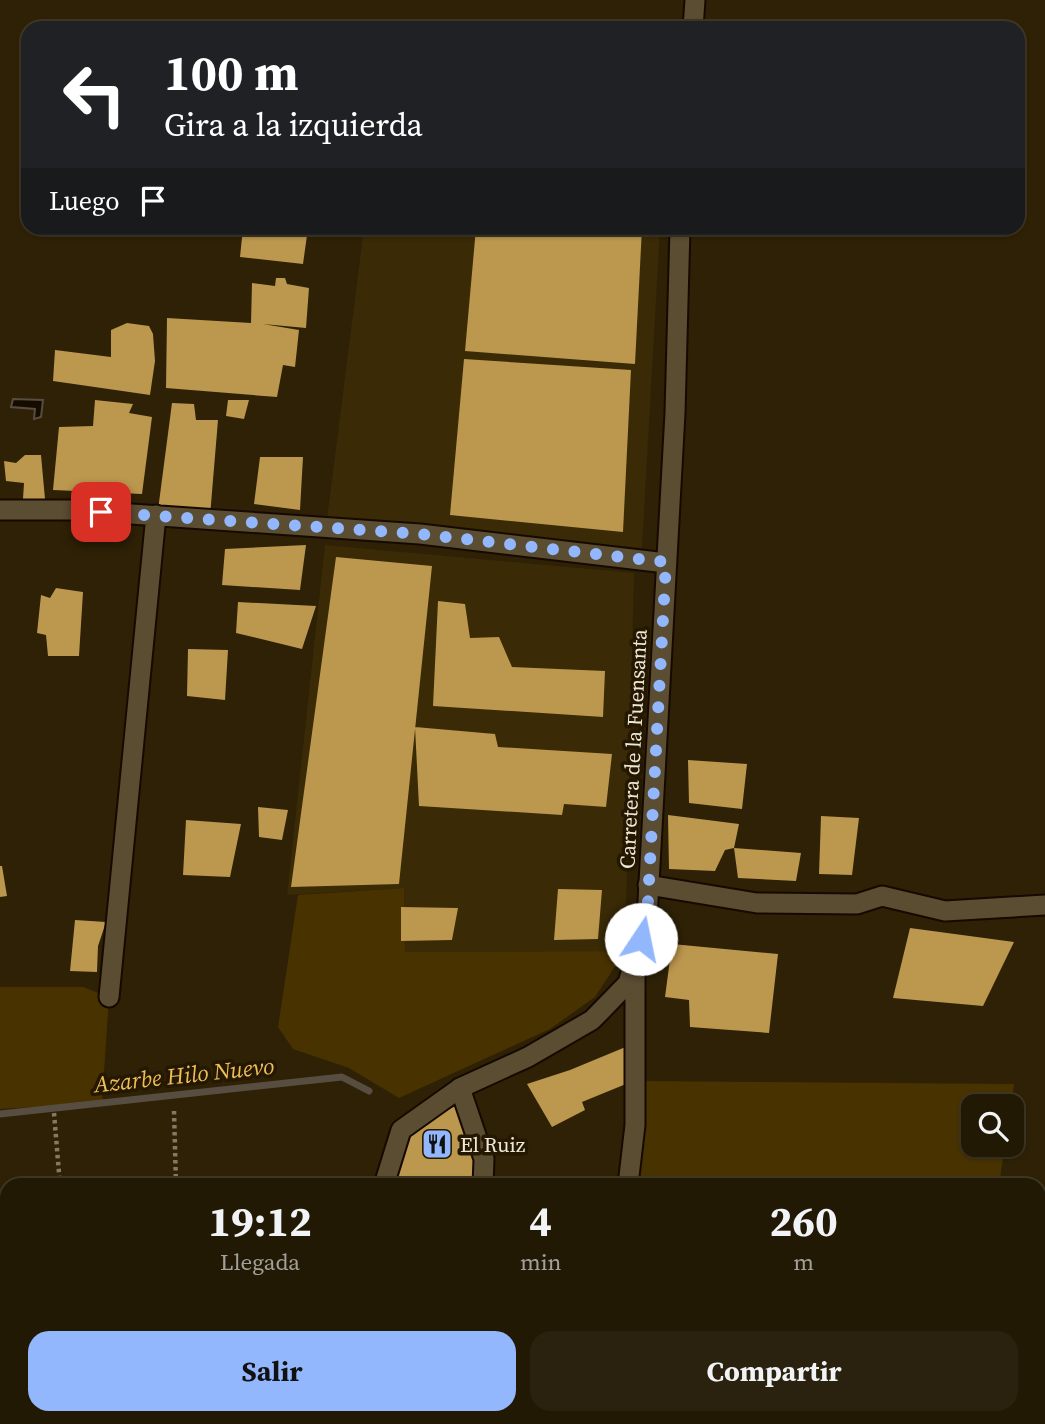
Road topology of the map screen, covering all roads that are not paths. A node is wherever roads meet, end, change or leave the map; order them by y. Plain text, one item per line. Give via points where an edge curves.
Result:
1 (695, 0) edge
2 (694, 21) edge
3 (680, 235) edge
4 (0, 510) edge
5 (156, 516) junction
6 (666, 562) junction
7 (648, 886) junction
8 (1045, 905) edge
9 (635, 959) junction
10 (109, 997) dead end
11 (460, 1088) junction
12 (386, 1178) edge
13 (483, 1178) edge
14 (629, 1178) edge

1 - 2 street
3 - 6 street, Carretera de la Fuensanta
4 - 5 street
5 - 6 street via 420,534
5 - 10 street
6 - 7 street, Carretera de la Fuensanta
7 - 8 street via 757,904 857,904 882,896 945,911
7 - 9 street, Carretera de la Fuensanta via 647,919
9 - 11 street, Carretera de la Fuensanta via 628,983 592,1020 528,1057
9 - 14 street via 635,1125
11 - 12 street, Carretera de la Fuensanta via 401,1130
11 - 13 street via 484,1159

